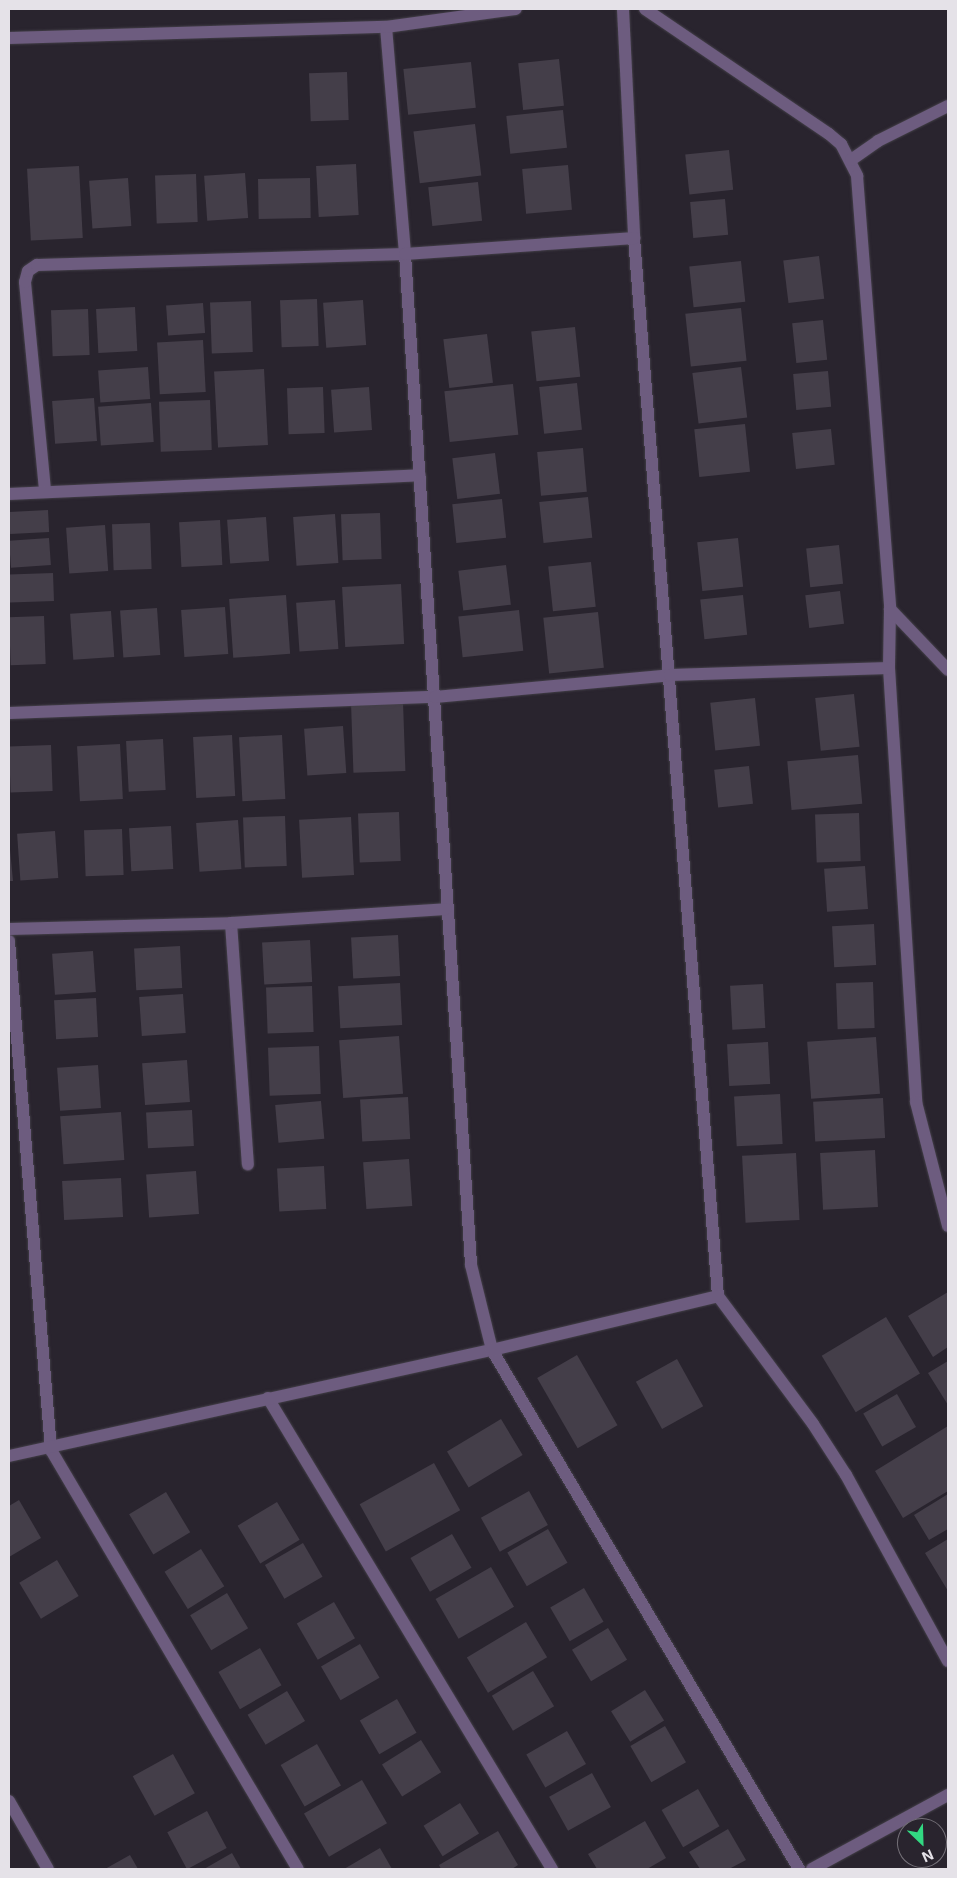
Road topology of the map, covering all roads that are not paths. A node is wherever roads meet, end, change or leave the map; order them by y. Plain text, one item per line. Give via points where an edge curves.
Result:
1 (516, 9) edge
2 (623, 9) edge
3 (644, 9) edge
4 (386, 27) junction
5 (9, 38) edge
6 (948, 106) edge
7 (851, 160) junction
8 (634, 238) junction
9 (405, 254) junction
10 (420, 475) junction
11 (45, 490) junction
12 (9, 494) edge
13 (890, 609) junction
14 (889, 668) junction
15 (948, 670) edge
16 (670, 675) junction
17 (435, 697) junction
18 (9, 713) edge
19 (446, 909) junction
20 (231, 923) junction
21 (9, 929) edge
22 (9, 941) edge
23 (248, 1164) dead end
24 (948, 1226) edge
25 (718, 1296) junction
26 (492, 1350) junction
27 (268, 1398) junction
28 (51, 1450) junction
29 (9, 1456) edge
30 (948, 1661) edge
31 (948, 1795) edge
32 (9, 1801) edge
33 (48, 1869) edge
34 (298, 1869) edge
35 (552, 1869) edge
36 (799, 1869) edge
37 (812, 1869) edge

1 - 4 street
2 - 8 street
3 - 7 street via 829,134
4 - 5 street
4 - 9 street
6 - 7 street via 878,141
7 - 13 street via 859,193
8 - 9 street
8 - 16 street
9 - 10 street
9 - 11 street via 43,264 32,268 25,282
10 - 11 street
10 - 17 street
11 - 12 street
13 - 14 street
13 - 15 street
14 - 16 street
14 - 24 street via 916,1102
16 - 17 street
16 - 25 street
17 - 18 street
17 - 19 street
19 - 20 street
19 - 26 street via 471,1265
20 - 21 street
20 - 23 street
22 - 28 street
25 - 26 street
25 - 30 street via 841,1468
26 - 27 street
26 - 36 street
27 - 28 street
27 - 35 street
28 - 29 street
28 - 34 street
31 - 37 street
32 - 33 street

